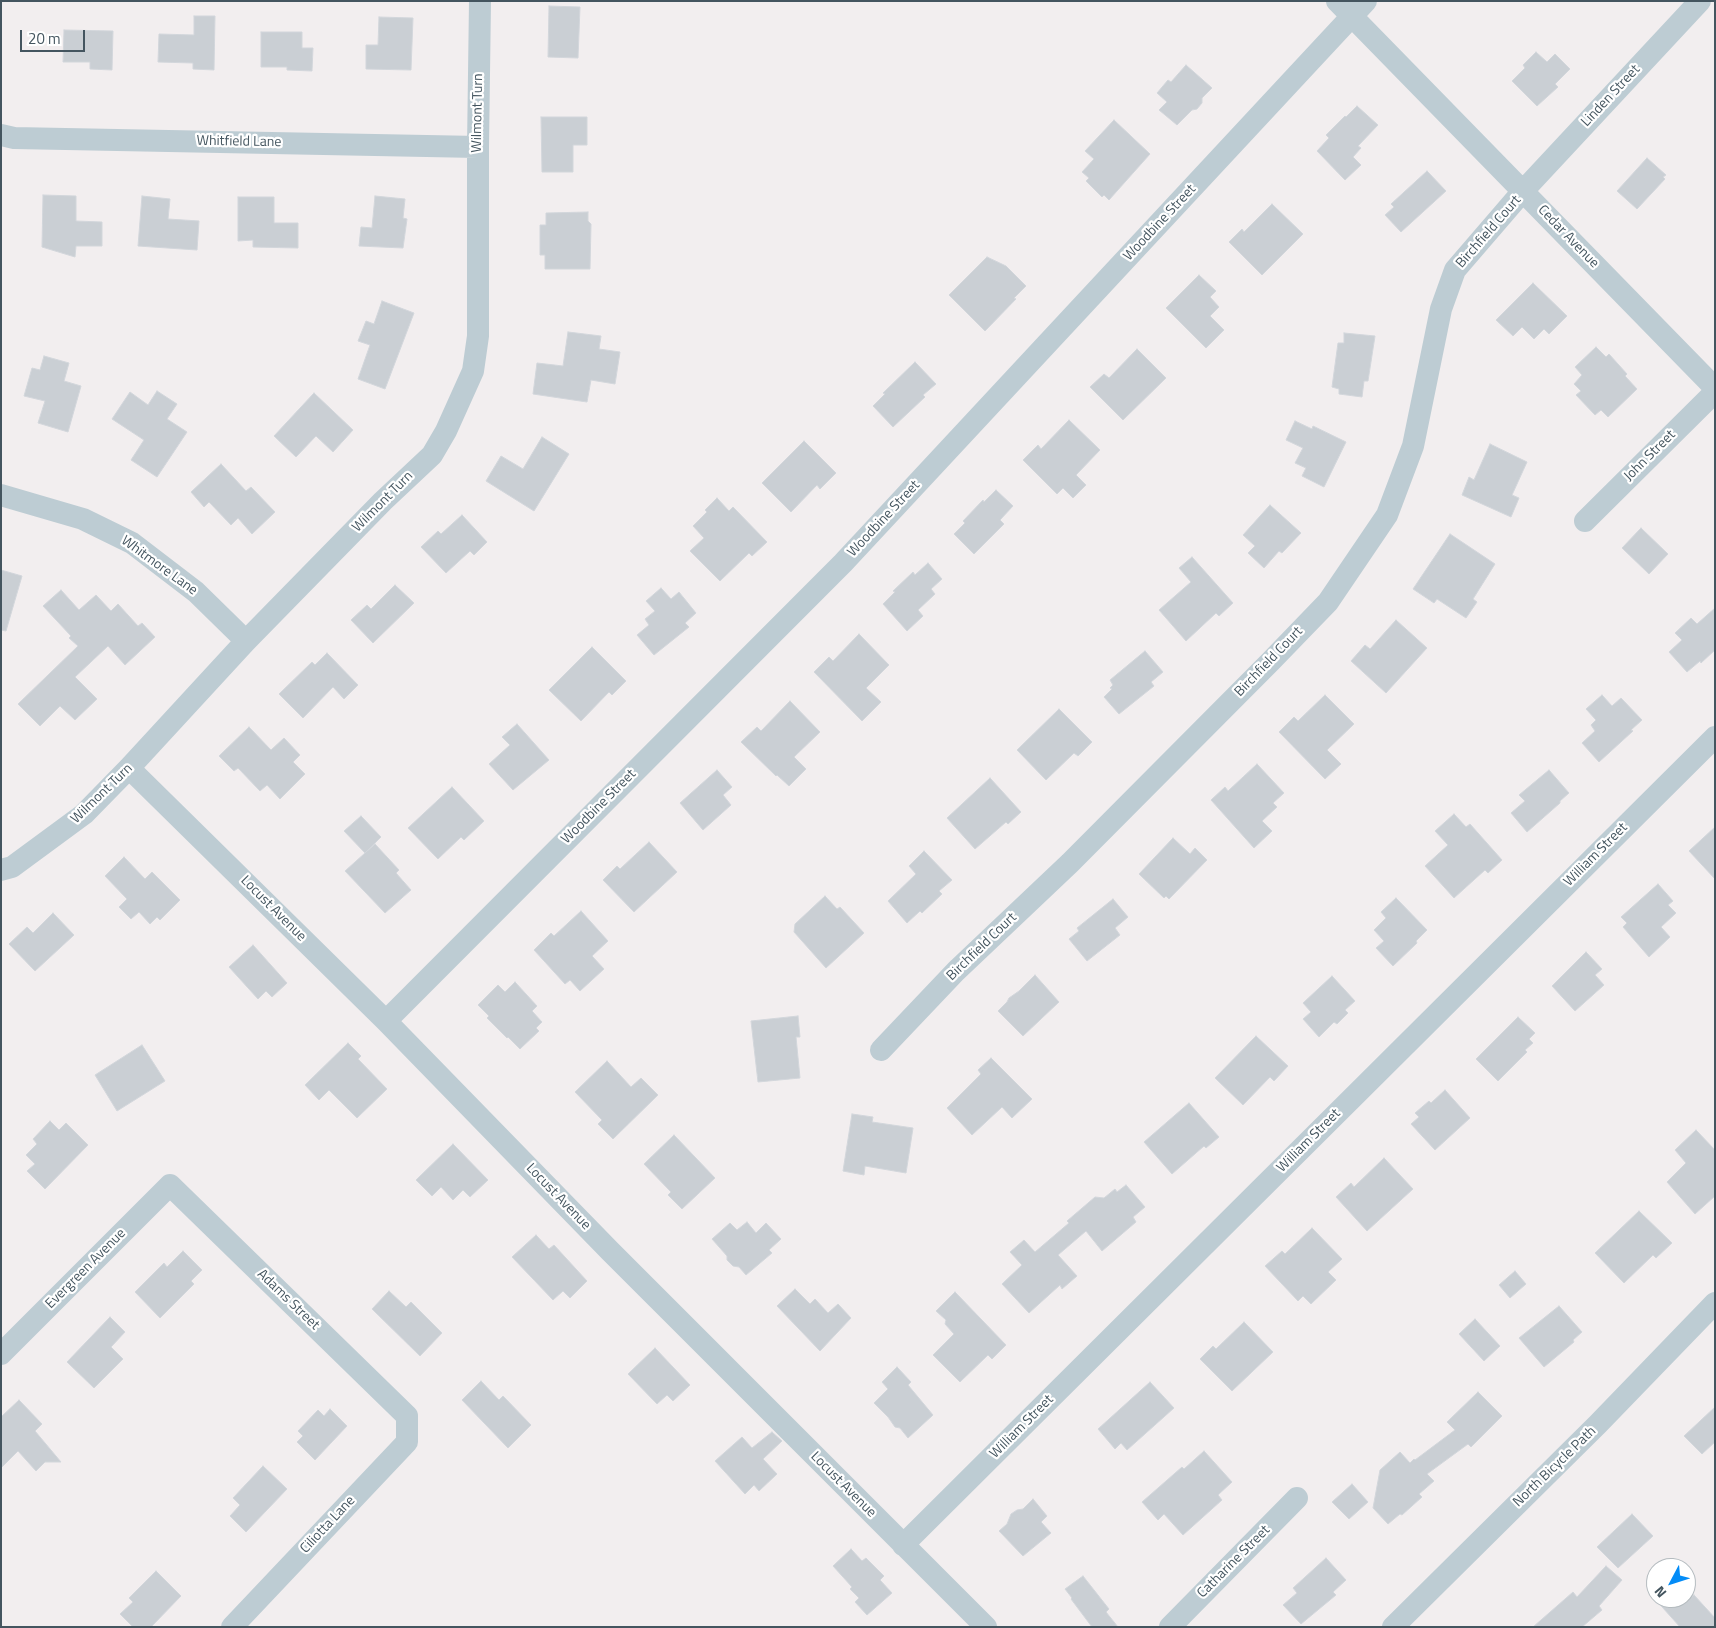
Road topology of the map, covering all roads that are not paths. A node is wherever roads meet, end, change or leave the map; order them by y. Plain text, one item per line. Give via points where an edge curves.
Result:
1 (480, 1) edge
2 (1700, 1) edge
3 (1352, 6) edge
4 (1, 135) edge
5 (478, 147) junction
6 (1523, 191) junction
7 (1715, 388) edge
8 (1715, 392) edge
9 (1, 494) edge
10 (1585, 520) dead end
11 (246, 641) junction
12 (1715, 737) edge
13 (129, 768) junction
14 (1, 870) edge
15 (386, 1020) junction
16 (881, 1050) dead end
17 (170, 1185) joint
18 (1715, 1303) edge
19 (1, 1354) edge
20 (407, 1416) joint
21 (1297, 1498) dead end
22 (903, 1545) junction
23 (232, 1627) edge
24 (986, 1627) edge
25 (1170, 1627) edge
26 (1393, 1627) edge

1 - 5 street, Wilmont Turn
2 - 6 street, Linden Street
3 - 6 street, Cedar Avenue
3 - 15 street, Woodbine Street via 844,563
4 - 5 street, Whitfield Lane via 14,138
5 - 11 street, Wilmont Turn via 478,336 473,371 458,408 432,454
6 - 7 street, Cedar Avenue
6 - 16 street, Birchfield Court via 1455,270 1441,309 1413,446 1387,515 1328,602 1070,863 956,971
8 - 10 street, John Street
9 - 11 street, Whitmore Lane via 83,519 132,543 196,592
11 - 13 street, Wilmont Turn
12 - 22 street, William Street
13 - 14 street, Wilmont Turn via 84,814 12,867
13 - 15 street, Locust Avenue
15 - 22 street, Locust Avenue
17 - 19 street, Evergreen Avenue
17 - 20 street, Adams Street
18 - 26 street, North Bicycle Path
20 - 23 street, Ciliotta Lane via 407,1442
21 - 25 street, Catharine Street
22 - 24 street, Locust Avenue

